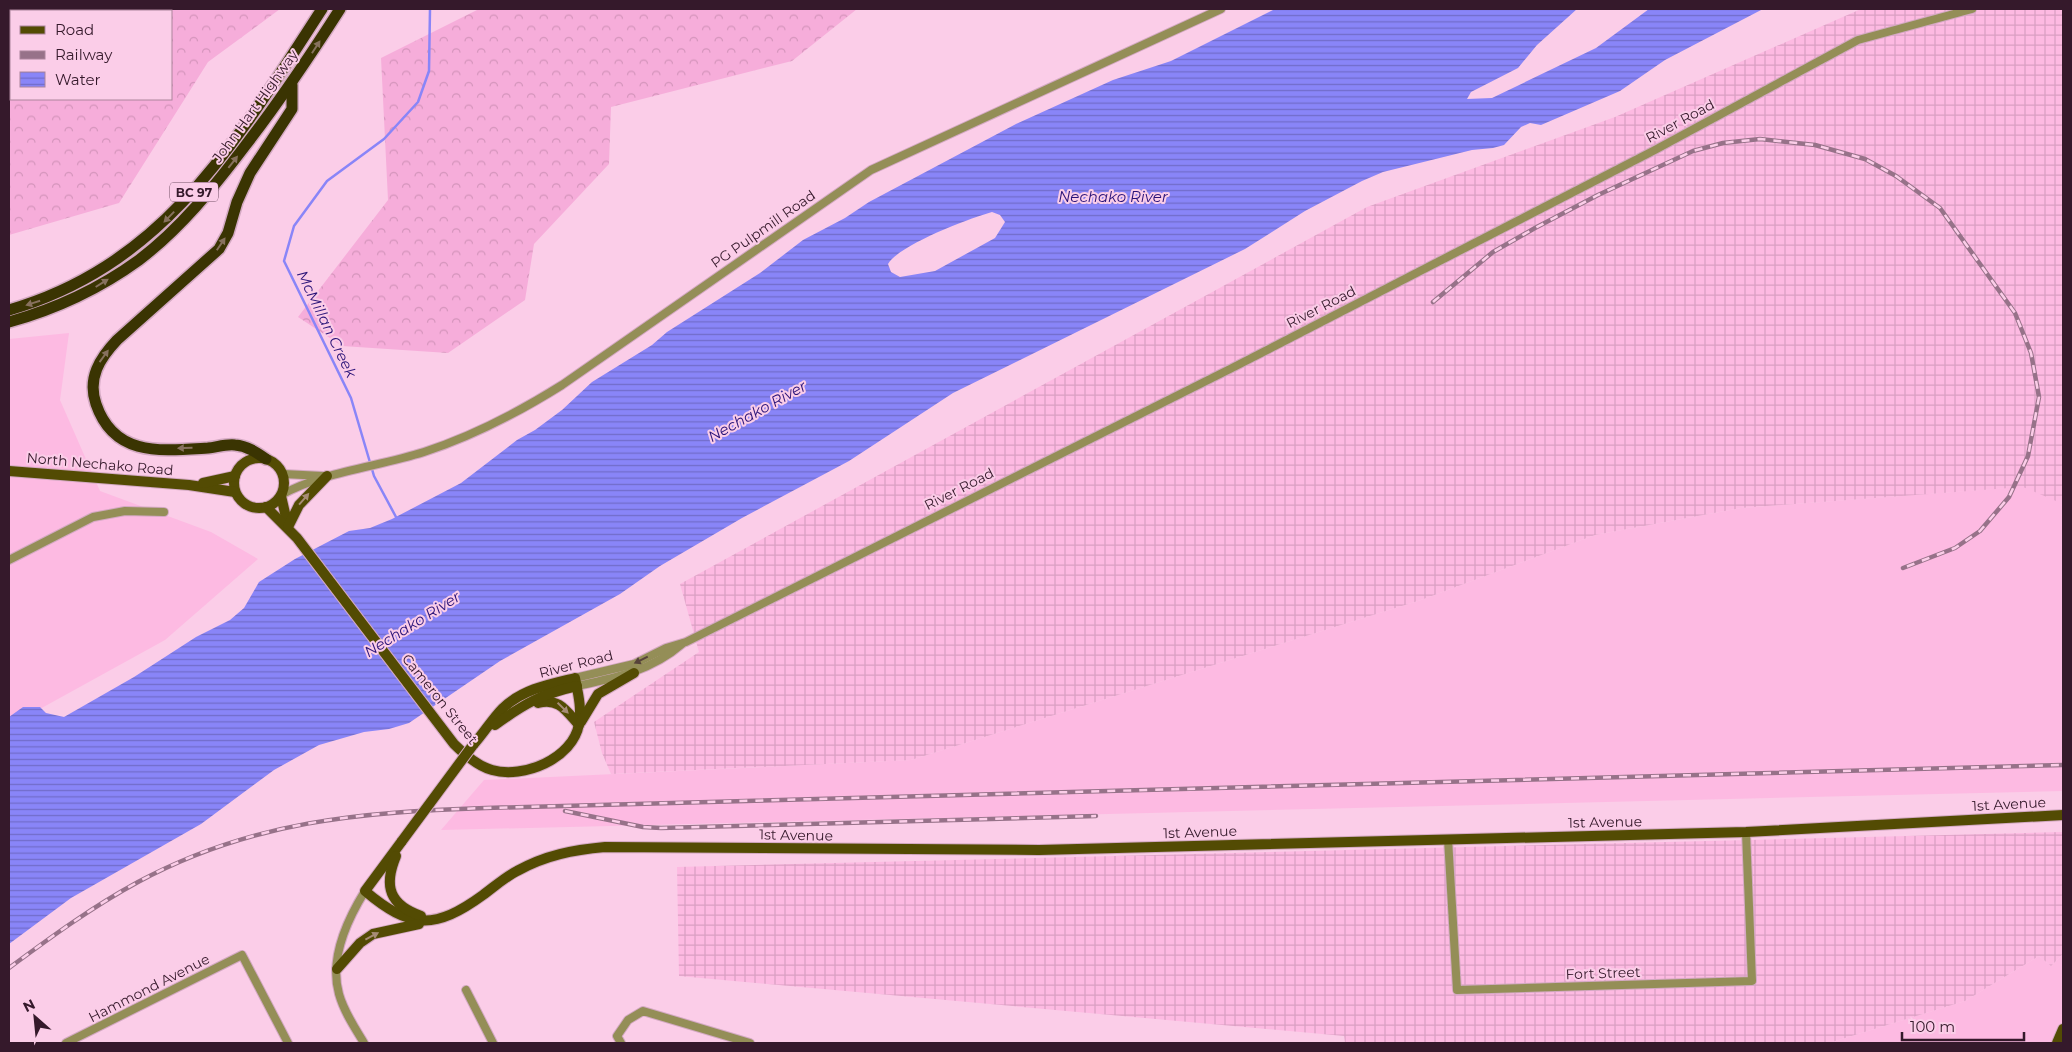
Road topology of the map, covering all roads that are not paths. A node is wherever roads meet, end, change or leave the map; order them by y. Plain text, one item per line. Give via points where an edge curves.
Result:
1 (322, 9) edge
2 (340, 9) edge
3 (1221, 9) edge
4 (1972, 9) edge
5 (292, 85) junction
6 (9, 310) edge
7 (9, 322) edge
8 (266, 459) junction
9 (9, 471) edge
10 (283, 474) junction
11 (235, 476) junction
12 (328, 476) junction
13 (189, 485) junction
14 (235, 492) junction
15 (281, 495) junction
16 (266, 507) junction
17 (164, 512) dead end
18 (288, 527) junction
19 (9, 560) edge
20 (686, 642) junction
21 (634, 673) junction
22 (576, 682) junction
23 (509, 715) junction
24 (579, 725) junction
25 (485, 732) junction
26 (2063, 815) edge
27 (1746, 832) junction
28 (1448, 839) junction
29 (402, 841) junction
30 (365, 891) junction
31 (432, 920) junction
32 (337, 969) junction
33 (466, 990) dead end
34 (2063, 1028) edge
35 (66, 1043) edge
36 (288, 1043) edge
37 (364, 1043) edge
38 (493, 1043) edge
39 (619, 1043) edge
40 (750, 1043) edge
41 (2057, 1043) edge

1 -> 6 highway, John Hart Highway / BC 97 via 220,160 162,225 131,251 82,283 39,302
5 -> 2 highway, John Hart Highway / BC 97
3 - 12 street, PG Pulpmill Road via 871,170 528,406 425,452
4 - 20 street, River Road via 1858,40 1653,151 1232,368
7 -> 5 highway, John Hart Highway / BC 97 via 44,312 87,292 139,260 200,203
8 -> 5 highway via 253,450 233,444 209,448 146,449 125,443 111,433 101,419 94,399 94,372 103,355 117,340 219,249 250,173 292,109
8 - 10 main road
8 - 11 main road via 250,460
9 - 13 main road, North Nechako Road
10 - 12 street
10 - 15 main road
11 - 13 main road, North Nechako Road
11 - 14 main road
12 - 15 street
18 -> 12 main road via 299,505
13 - 14 main road, North Nechako Road
14 - 16 main road via 246,505
15 - 16 main road
15 - 18 main road
16 - 18 main road
17 - 19 street via 125,511 93,517
18 - 24 main road, Cameron Street via 454,744 474,761 491,770 513,772 549,762 572,740
20 - 21 street, River Road via 670,655
20 -> 22 street, River Road via 634,664
21 - 22 street, River Road
21 - 24 main road, Cameron Street via 598,694
22 - 23 main road, River Road via 540,696
22 - 24 main road
22 - 25 main road, River Road via 548,684 520,696 504,708
23 -> 24 main road via 551,700 558,702
23 - 25 main road, River Road
25 - 29 main road, River Road, bridge
26 - 27 main road, 1st Avenue
27 - 28 main road, 1st Avenue
27 - 28 street, Fort Street via 1752,981 1457,990
28 - 31 main road, 1st Avenue via 1039,850 605,847 572,850 542,858 515,872 458,912
29 - 30 main road, River Road
29 - 31 main road via 391,869 389,887 396,902 409,912
30 - 31 main road, 1st Avenue via 403,918
30 - 32 street via 352,912 342,939
32 -> 31 main road via 360,943 373,934
32 - 37 street via 339,993
33 - 38 street
34 - 41 main road
35 - 36 street, Hammond Avenue via 242,955
39 - 40 street via 617,1036 628,1020 643,1011

